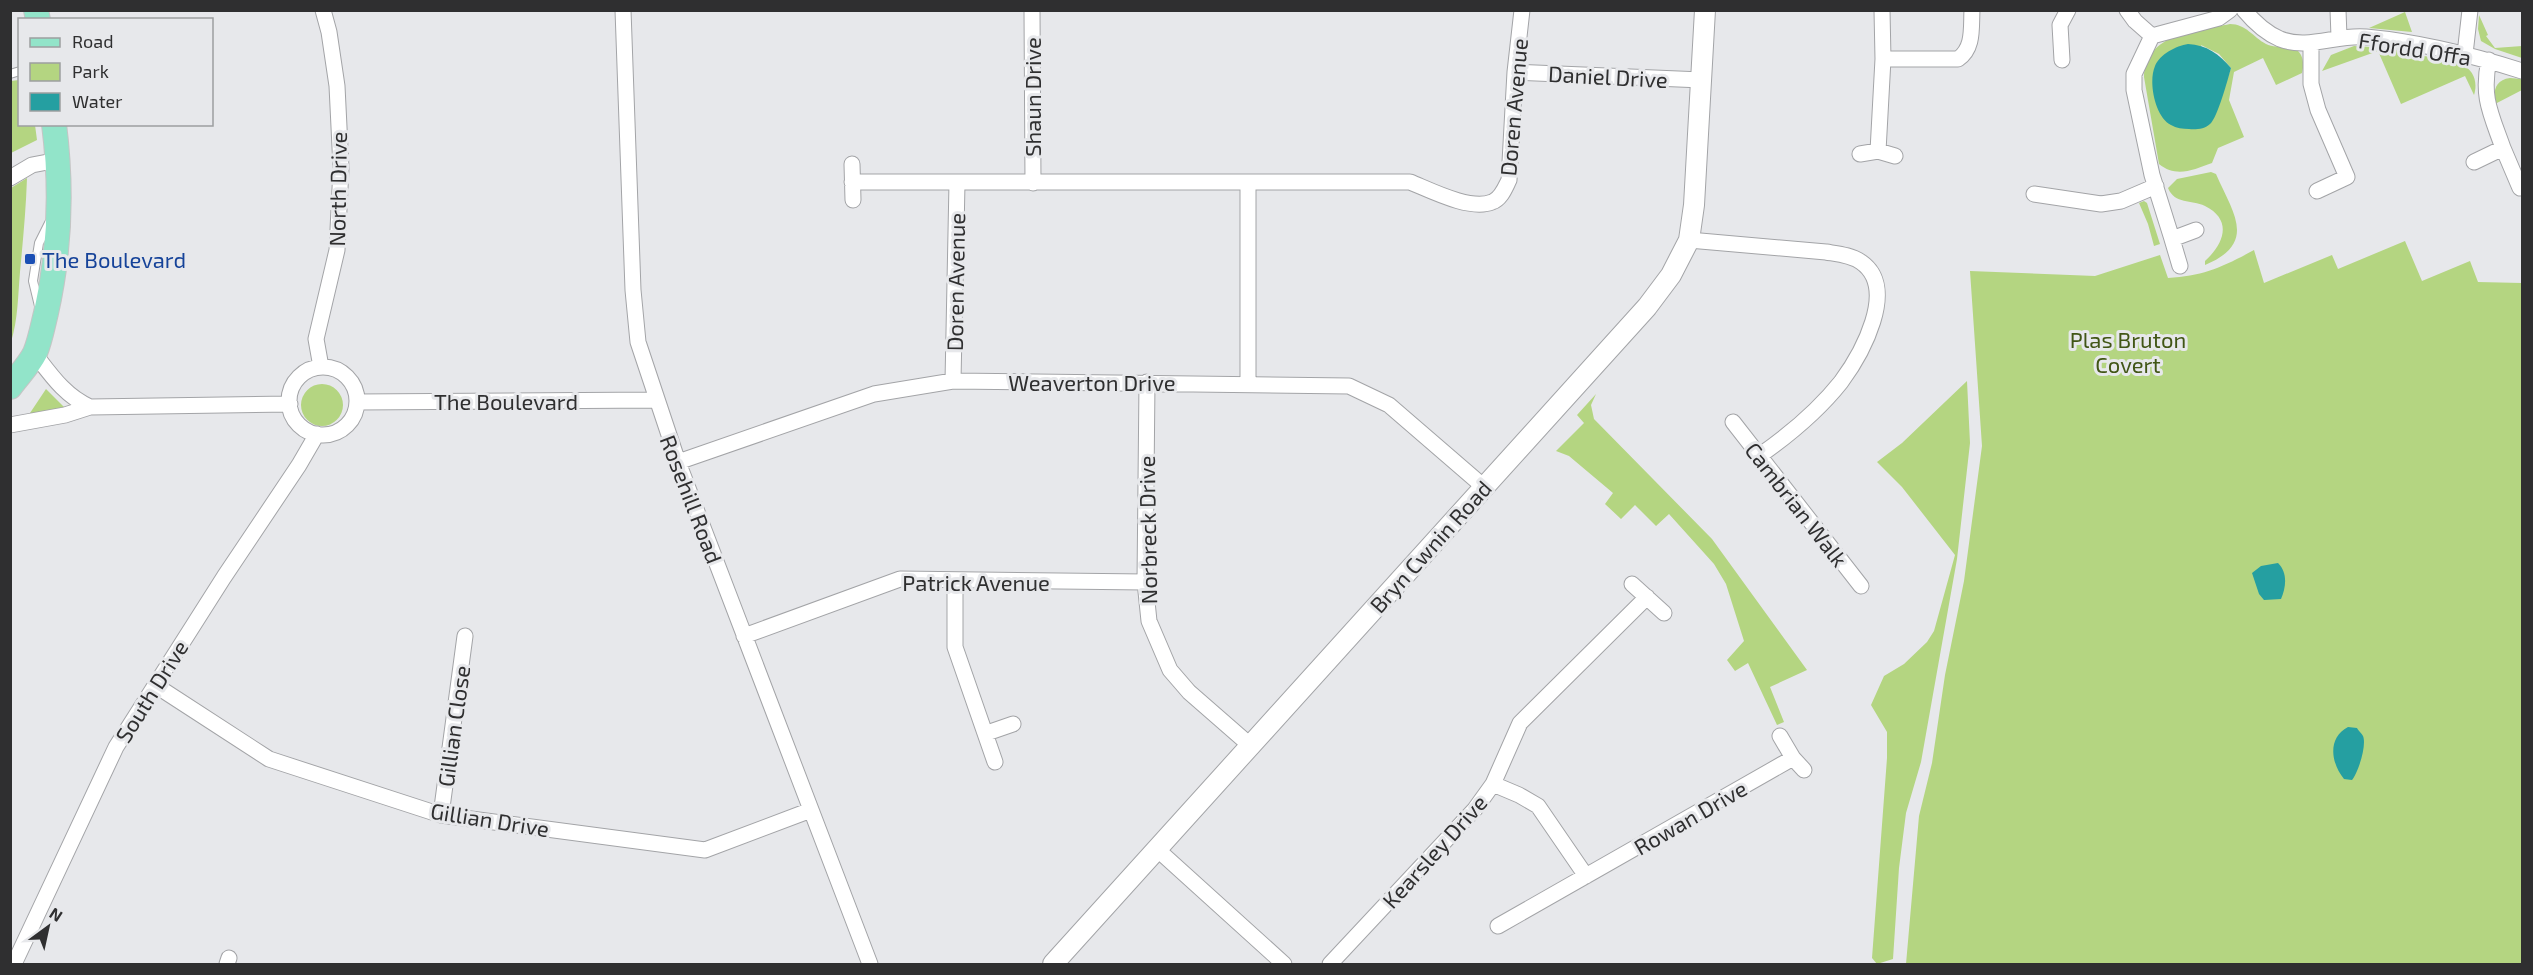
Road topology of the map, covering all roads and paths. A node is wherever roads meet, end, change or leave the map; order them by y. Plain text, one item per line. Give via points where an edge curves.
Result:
1 (323, 10) edge
2 (623, 10) edge
3 (1032, 10) edge
4 (1522, 10) edge
5 (1705, 10) edge
6 (1882, 10) edge
7 (1972, 10) edge
8 (2068, 10) edge
9 (2127, 10) edge
10 (2230, 10) edge
11 (2244, 10) edge
12 (2338, 10) edge
13 (2470, 10) edge
14 (2152, 36) junction
15 (2339, 37) junction
16 (2311, 43) junction
17 (2465, 54) junction
18 (1883, 59) junction
19 (2062, 60) dead end
20 (2489, 60) junction
21 (2523, 71) edge
22 (1515, 72) junction
23 (1702, 80) junction
24 (54, 126) edge
25 (2503, 148) junction
26 (1878, 151) junction
27 (1860, 154) dead end
28 (1895, 156) dead end
29 (58, 160) junction
30 (2474, 162) dead end
31 (852, 164) dead end
32 (10, 178) edge
33 (852, 182) junction
34 (1248, 182) junction
35 (957, 183) junction
36 (1033, 183) junction
37 (2156, 186) junction
38 (2520, 188) dead end
39 (2317, 191) dead end
40 (2034, 194) dead end
41 (853, 200) dead end
42 (2196, 230) dead end
43 (2172, 239) junction
44 (1689, 240) junction
45 (2180, 266) dead end
46 (34, 353) junction
47 (321, 367) junction
48 (954, 381) junction
49 (1147, 382) junction
50 (1248, 384) junction
51 (10, 387) edge
52 (656, 400) junction
53 (357, 402) junction
54 (290, 404) junction
55 (90, 407) junction
56 (1733, 422) dead end
57 (10, 425) edge
58 (317, 434) junction
59 (1759, 456) junction
60 (678, 462) junction
61 (1484, 487) junction
62 (955, 580) junction
63 (1145, 582) junction
64 (1632, 584) dead end
65 (1861, 586) dead end
66 (1647, 597) junction
67 (1664, 613) dead end
68 (465, 636) dead end
69 (744, 636) junction
70 (155, 685) junction
71 (1013, 724) dead end
72 (987, 733) junction
73 (1780, 736) dead end
74 (1252, 747) junction
75 (1793, 758) junction
76 (995, 762) dead end
77 (1804, 770) dead end
78 (1493, 784) junction
79 (811, 810) junction
80 (441, 815) junction
81 (1158, 850) junction
82 (1586, 876) junction
83 (1498, 926) dead end
84 (14, 964) edge
85 (870, 964) edge
86 (1053, 964) edge
87 (1284, 964) edge
88 (1330, 964) edge

1 - 47 street, North Drive via 337,86 341,168 337,250 316,339
2 - 52 street, Rosehill Road via 633,290 638,342
3 - 36 street, Shaun Drive
4 - 22 street, Doren Avenue
5 - 23 street, Bryn Cwnin Road
6 - 18 street
7 - 18 street via 1970,45 1958,59
8 - 19 street via 2060,25
9 - 14 street
10 - 14 street via 2219,18
11 - 16 street, Ffordd Offa via 2265,31 2280,39
12 - 15 street
13 - 17 street
14 - 37 street via 2134,74 2134,90
15 - 16 street, Ffordd Offa
15 - 17 street, Ffordd Offa via 2365,37
16 - 39 street via 2311,84 2347,177
17 - 20 street, Ffordd Offa
18 - 26 street
20 - 21 street, Ffordd Offa
20 - 25 street via 2486,99
22 - 23 street, Daniel Drive
22 - 34 street, Doren Avenue via 1509,180 1503,193 1492,202 1464,204 1410,182
23 - 44 street, Bryn Cwnin Road
24 - 29 main road
25 - 30 street
25 - 38 street
26 - 27 street
26 - 28 street
29 - 32 street via 32,165
29 - 46 main road via 56,253
31 - 33 street
33 - 35 street, Doren Avenue
33 - 41 street
34 - 36 street, Doren Avenue
34 - 50 street
35 - 36 street, Doren Avenue
35 - 48 street, Doren Avenue
37 - 40 street via 2121,201 2101,204
37 - 43 street
42 - 43 street
43 - 45 street
44 - 59 street via 1846,255 1869,269 1875,281 1876,309 1856,359 1819,405
44 - 61 street, Bryn Cwnin Road via 1671,276 1647,307
46 - 51 main road
46 - 55 street via 66,393
47 - 53 street via 331,368 350,380
47 - 54 street via 310,369 294,383
48 - 49 street, Weaverton Drive
48 - 60 street, Weaverton Drive via 874,394
49 - 50 street, Weaverton Drive
49 - 63 street, Norbreck Drive
50 - 61 street, Weaverton Drive via 1349,386 1389,405
52 - 53 street, The Boulevard
52 - 60 street, Rosehill Road
53 - 58 street via 355,413 340,431
54 - 55 street
54 - 58 street via 298,423
55 - 57 street
56 - 59 street, Cambrian Walk
58 - 70 street, South Drive
59 - 65 street, Cambrian Walk
60 - 69 street, Rosehill Road
61 - 74 street, Bryn Cwnin Road
62 - 63 street, Patrick Avenue
62 - 69 street, Patrick Avenue via 900,579
62 - 72 street via 955,647
63 - 74 street, Norbreck Drive via 1149,621 1170,670 1189,692
64 - 66 street
66 - 67 street
66 - 78 street, Kearsley Drive via 1520,723
68 - 80 street, Gillian Close
69 - 79 street, Rosehill Road
70 - 80 street, Gillian Drive via 269,759
70 - 84 street, South Drive via 116,747
71 - 72 street
72 - 76 street
73 - 75 street
74 - 81 street, Bryn Cwnin Road
75 - 77 street
75 - 82 street, Rowan Drive
78 - 82 street via 1538,806
78 - 88 street, Kearsley Drive via 1475,809
79 - 80 street, Gillian Drive via 705,850
79 - 85 street, Rosehill Road
81 - 86 street, Bryn Cwnin Road
81 - 87 street
82 - 83 street, Rowan Drive

